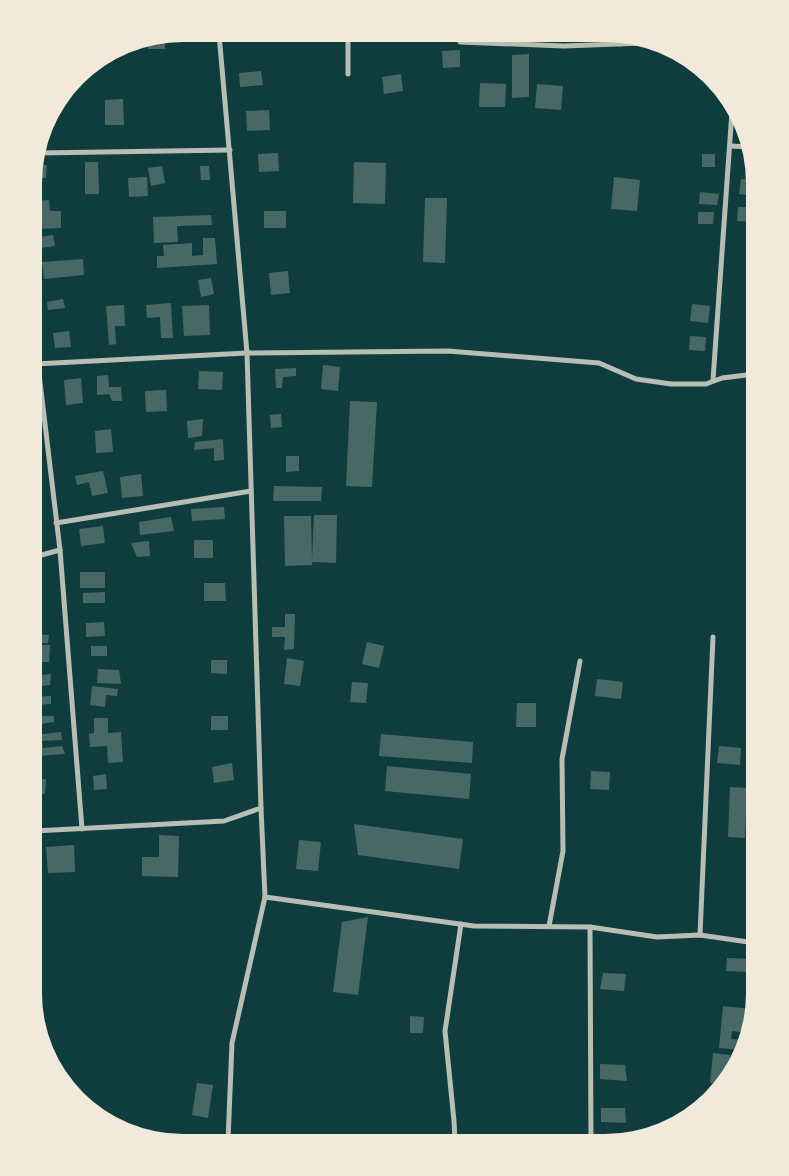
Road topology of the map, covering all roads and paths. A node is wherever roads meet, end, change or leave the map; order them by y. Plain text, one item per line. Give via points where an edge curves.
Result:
1 (220, 42) edge
2 (348, 42) edge
3 (460, 42) edge
4 (619, 44) joint
5 (623, 44) edge
6 (348, 74) dead end
7 (732, 120) edge
8 (731, 146) junction
9 (741, 147) edge
10 (230, 150) junction
11 (46, 153) edge
12 (247, 353) junction
13 (42, 364) edge
14 (746, 375) edge
15 (713, 380) junction
16 (42, 412) edge
17 (251, 491) junction
18 (56, 523) junction
19 (60, 550) junction
20 (42, 555) edge
21 (714, 637) dead end
22 (580, 661) dead end
23 (261, 808) junction
24 (82, 829) junction
25 (42, 831) edge
26 (265, 897) junction
27 (460, 924) junction
28 (549, 926) junction
29 (590, 926) junction
30 (700, 935) junction
31 (746, 942) edge
32 (228, 1134) edge
33 (455, 1134) edge
34 (591, 1134) edge

1 - 10 street
2 - 6 street
3 - 4 street via 564,46
4 - 5 street
7 - 8 street
8 - 9 street
8 - 15 street
10 - 11 street
10 - 12 street
12 - 13 street
12 - 15 street via 448,351 599,363 636,379 671,384 706,384
12 - 17 street
14 - 15 street
16 - 18 street
17 - 18 street
17 - 23 street
18 - 19 street
19 - 20 street
19 - 24 street
21 - 30 street
22 - 28 street via 562,759 563,851
23 - 24 street via 224,821
23 - 26 street
24 - 25 street
26 - 27 street
26 - 32 street via 232,1043
27 - 28 street
27 - 33 street via 445,1031
28 - 29 street
29 - 30 street via 656,937
29 - 34 street
30 - 31 street

